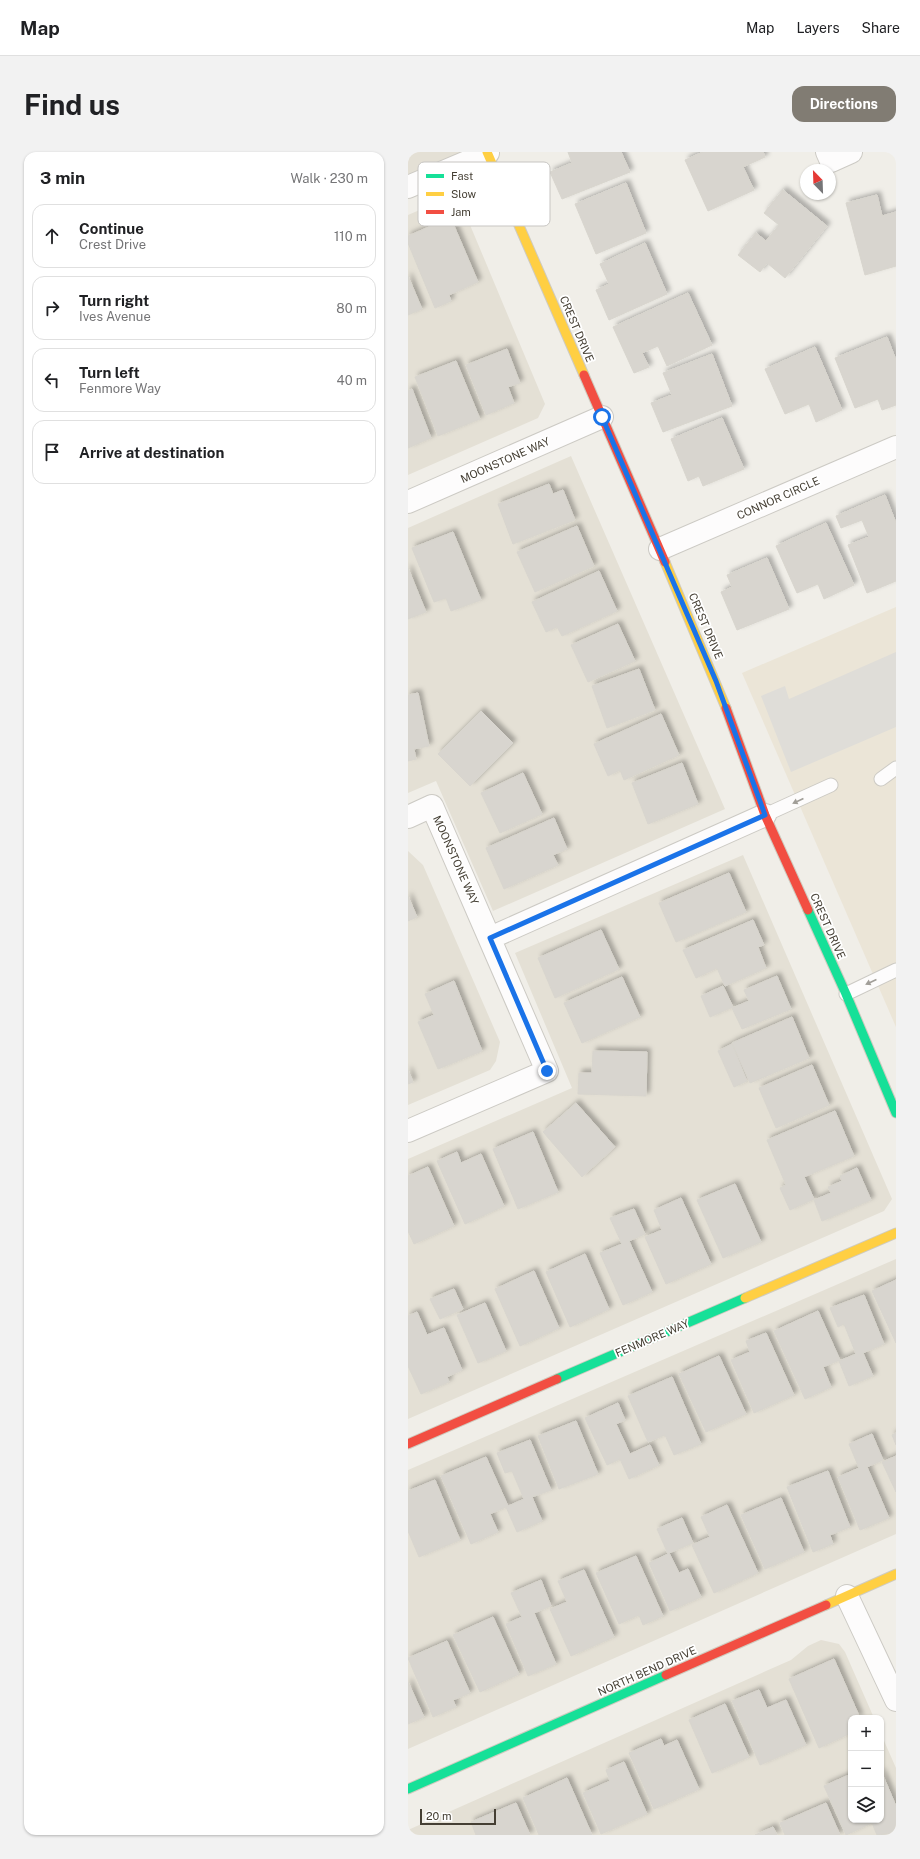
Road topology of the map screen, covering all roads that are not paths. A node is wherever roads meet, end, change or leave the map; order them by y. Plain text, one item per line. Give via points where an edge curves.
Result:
1 (488, 152) edge
2 (827, 152) edge
3 (851, 152) edge
4 (465, 162) edge
5 (492, 162) edge
6 (418, 183) edge
7 (408, 187) edge
8 (520, 226) edge
9 (602, 417) junction
10 (896, 447) edge
11 (408, 502) edge
12 (660, 550) junction
13 (896, 768) edge
14 (881, 778) dead end
15 (832, 786) dead end
16 (765, 815) junction
17 (408, 817) edge
18 (490, 938) junction
19 (896, 970) edge
20 (846, 994) junction
21 (896, 1113) edge
22 (408, 1131) edge
23 (896, 1233) edge
24 (408, 1444) edge
25 (896, 1574) edge
26 (847, 1596) junction
27 (896, 1700) edge
28 (408, 1789) edge

1 - 4 street
1 - 5 street, CREST DRIVE
2 - 3 street via 831,161
6 - 7 street
8 - 9 street, CREST DRIVE
9 - 11 street, MOONSTONE WAY
9 - 12 street, CREST DRIVE
10 - 12 street, CONNOR CIRCLE
12 - 16 street, CREST DRIVE via 716,681
13 - 14 lane
15 -> 16 lane
16 - 18 street
16 - 20 street, CREST DRIVE
17 - 18 street, MOONSTONE WAY via 432,806
18 - 22 street via 547,1071
19 -> 20 lane
20 - 21 street, CREST DRIVE
23 - 24 street, FENMORE WAY
25 - 26 street, NORTH BEND DRIVE
26 - 27 street
26 - 28 street, NORTH BEND DRIVE

